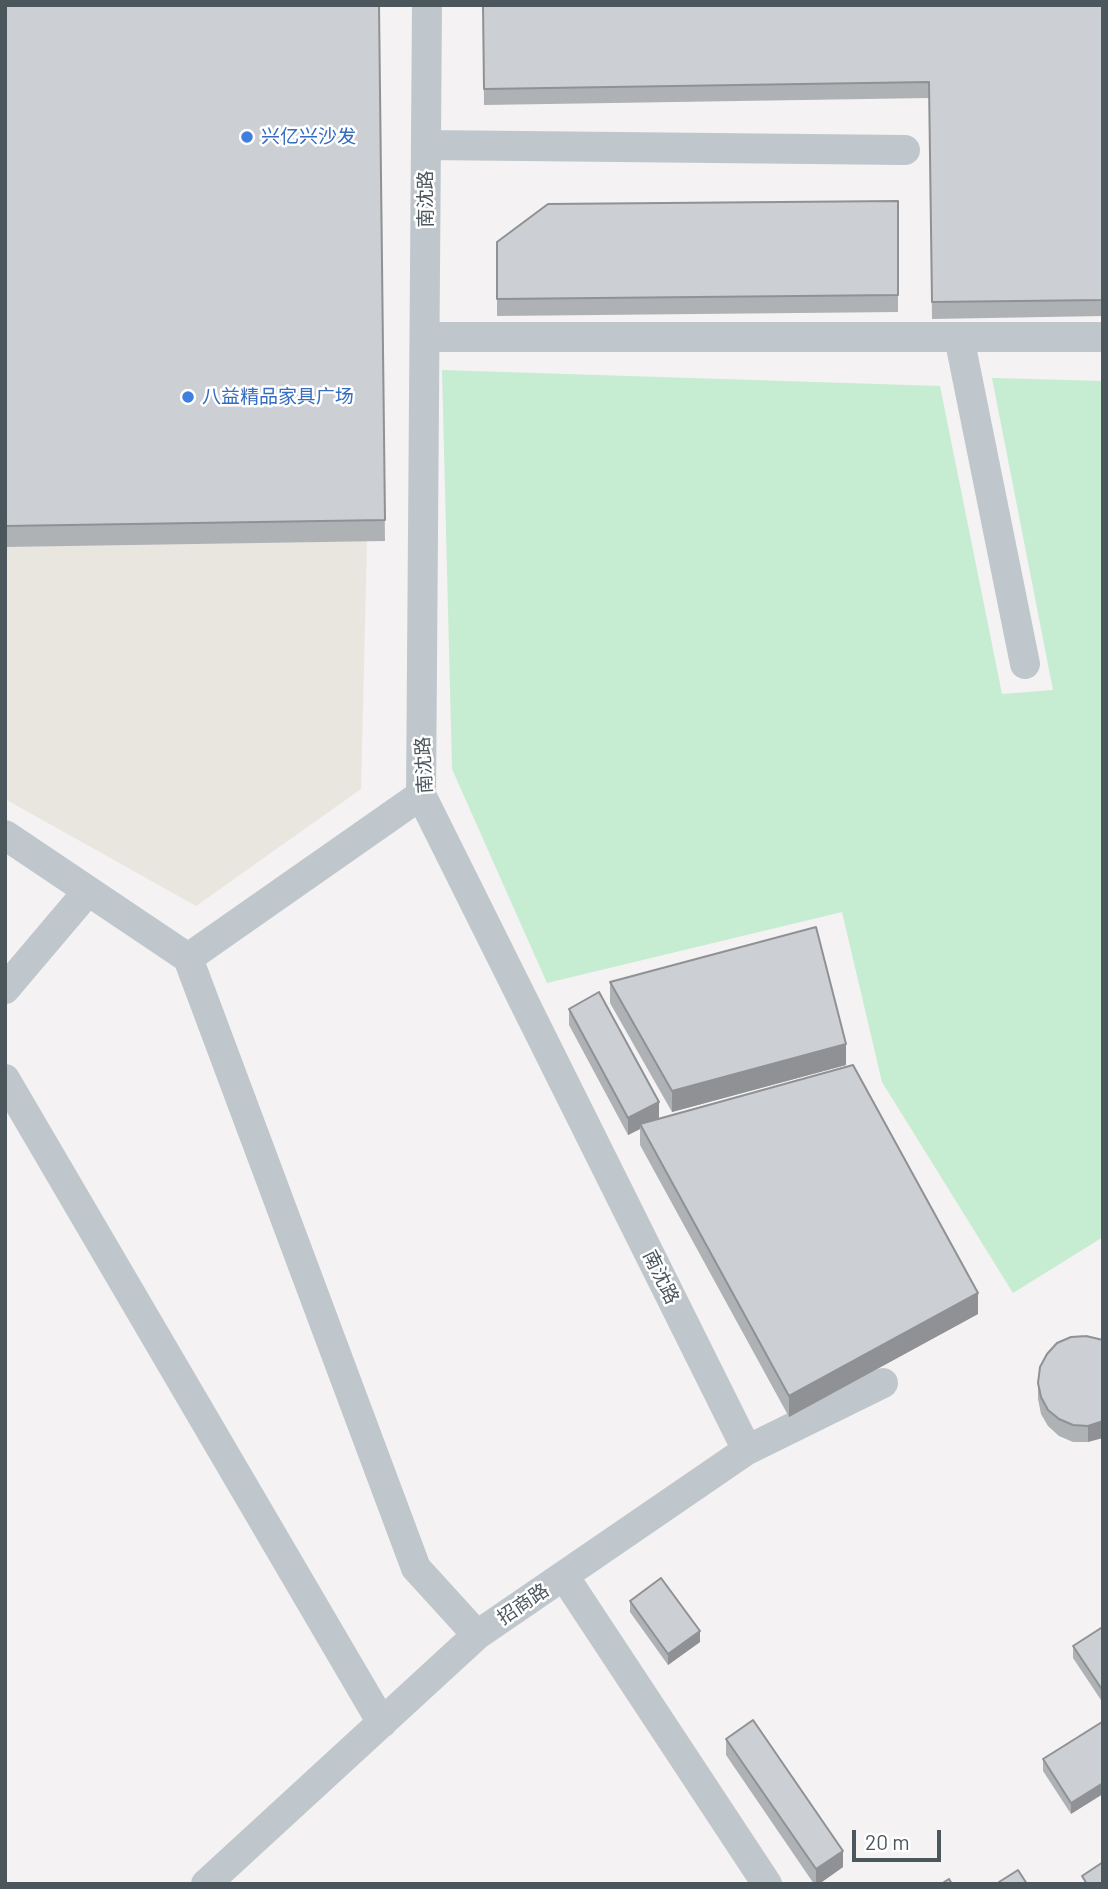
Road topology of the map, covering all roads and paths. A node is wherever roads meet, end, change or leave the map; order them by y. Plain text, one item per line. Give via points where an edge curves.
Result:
1 (427, 5) edge
2 (426, 145) junction
3 (905, 150) dead end
4 (425, 337) junction
5 (959, 337) junction
6 (1103, 337) edge
7 (1025, 664) dead end
8 (421, 795) junction
9 (5, 835) edge
10 (88, 891) junction
11 (188, 958) junction
12 (5, 989) edge
13 (5, 1079) edge
14 (883, 1383) dead end
15 (747, 1450) junction
16 (564, 1576) junction
17 (477, 1636) junction
18 (382, 1723) junction
19 (206, 1884) edge
20 (767, 1884) edge

1 - 2 street, 南沈路
2 - 3 street
2 - 4 street, 南沈路
4 - 5 street
4 - 8 street, 南沈路
5 - 6 street
5 - 7 street
8 - 11 street
8 - 15 street, 南沈路
9 - 10 street
10 - 11 street
10 - 12 street
11 - 17 street via 416,1568
13 - 18 street
14 - 15 street, 招商路
15 - 16 street, 招商路
16 - 17 street, 招商路
16 - 20 street
17 - 18 street, 招商路
18 - 19 street, 招商路

